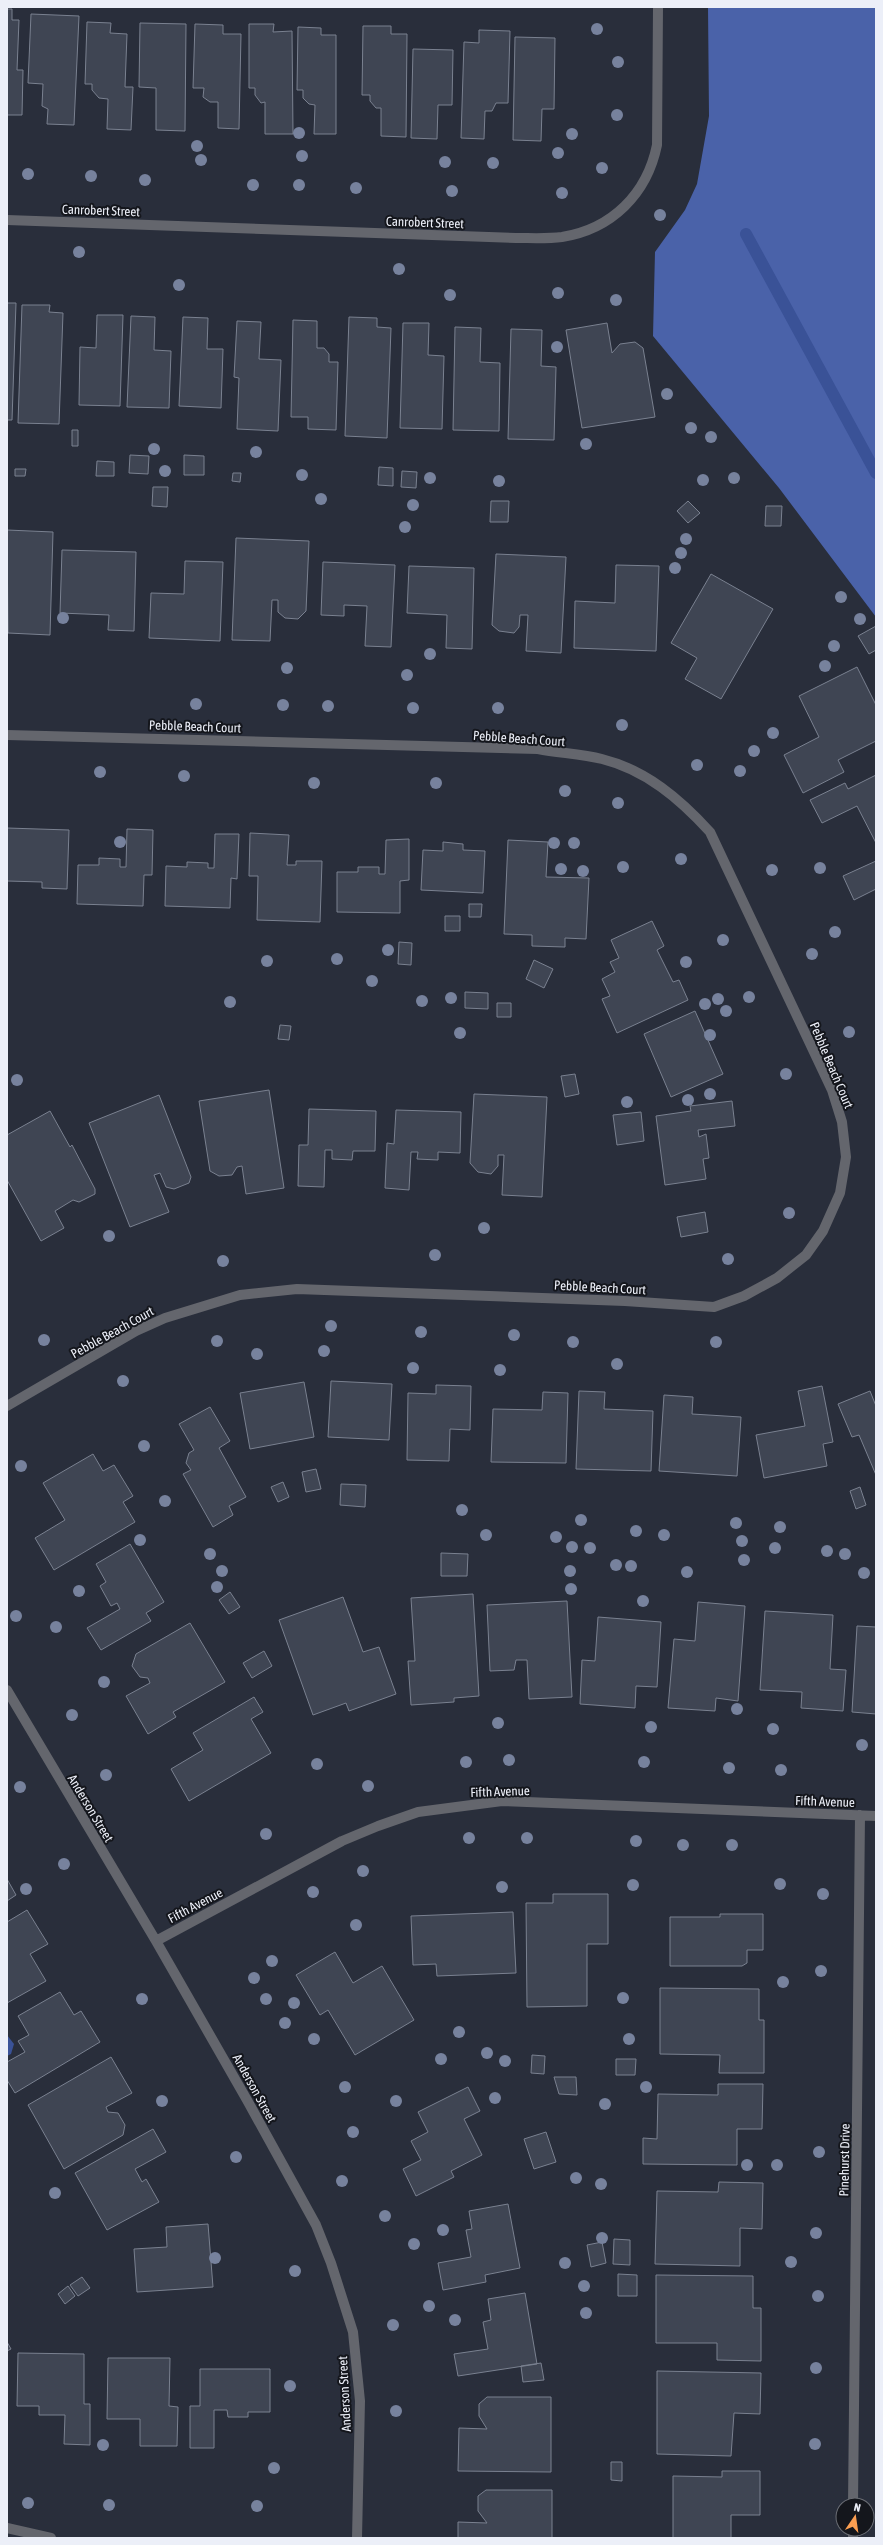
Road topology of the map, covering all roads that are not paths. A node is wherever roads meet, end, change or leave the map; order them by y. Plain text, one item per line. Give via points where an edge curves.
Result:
1 (658, 7) edge
2 (7, 220) edge
3 (7, 734) edge
4 (7, 1406) edge
5 (7, 1690) edge
6 (860, 1815) junction
7 (876, 1816) edge
8 (156, 1941) junction
9 (853, 2497) edge
10 (7, 2528) edge
11 (50, 2538) edge
12 (357, 2538) edge

1 - 2 street, Canrobert Street via 657,145 654,160 648,176 622,210 596,228 562,237 516,238
3 - 4 street, Pebble Beach Court via 538,750 602,759 628,767 656,782 710,832 832,1090 842,1122 846,1157 840,1193 823,1231 806,1255 768,1283 744,1296 714,1307 625,1301 297,1289 240,1295 165,1318 136,1331
5 - 8 street, Anderson Street
6 - 7 street, Fifth Avenue
6 - 8 street, Fifth Avenue via 502,1801 418,1812 342,1841
6 - 9 street, Pinehurst Drive
8 - 12 street, Anderson Street via 316,2225 344,2300 353,2332 360,2401
10 - 11 street

